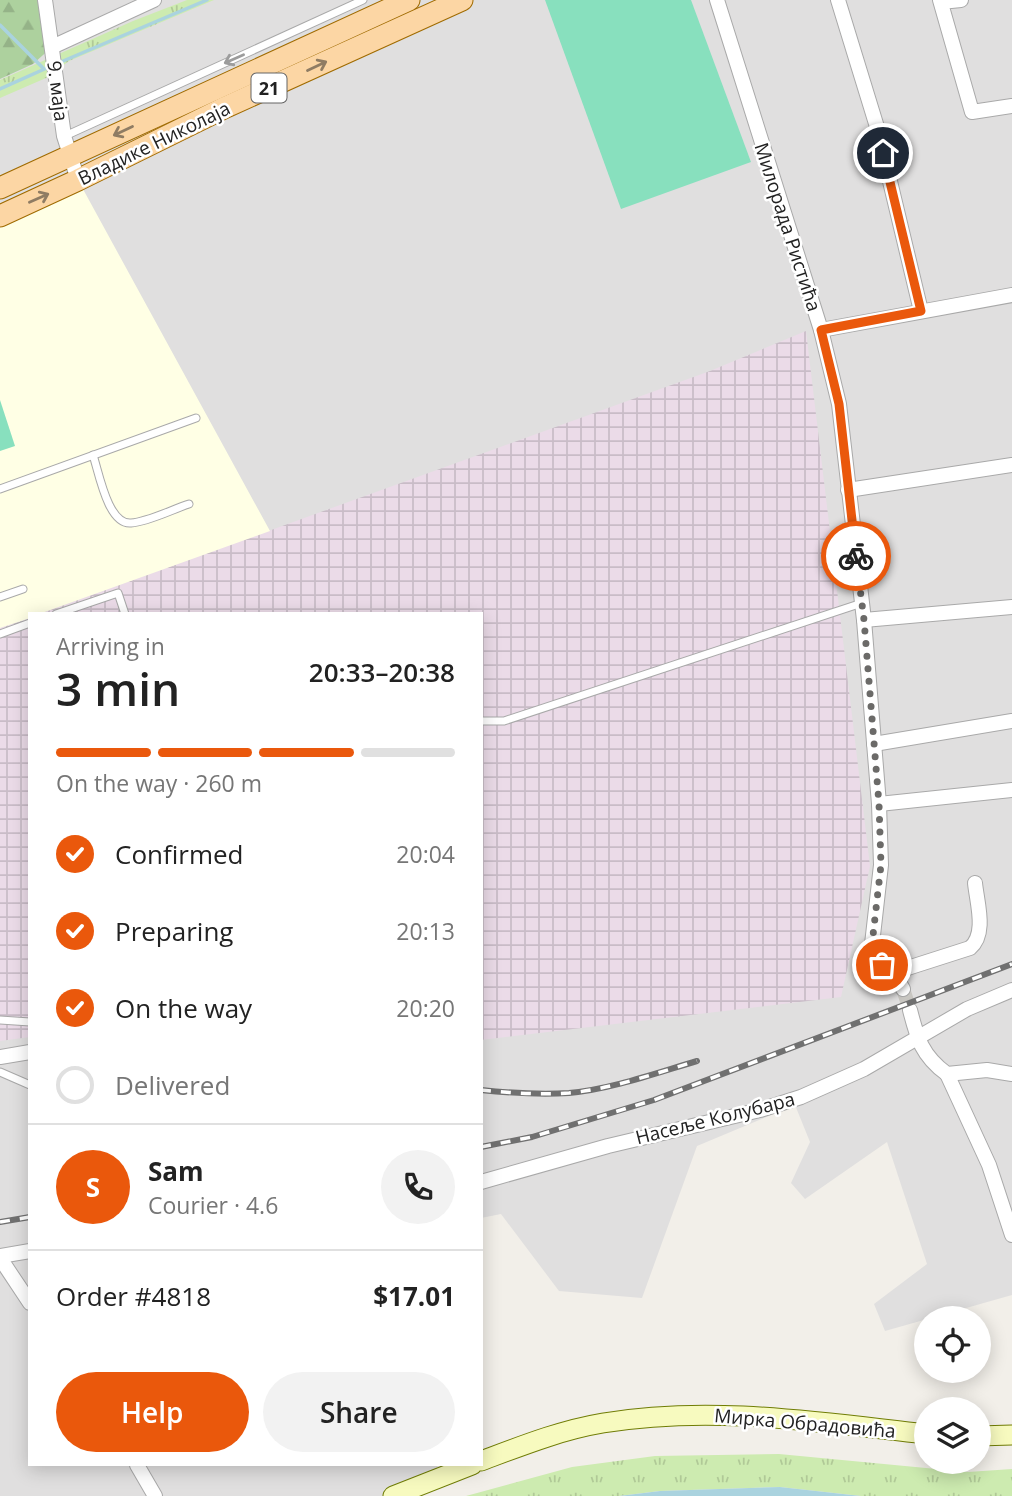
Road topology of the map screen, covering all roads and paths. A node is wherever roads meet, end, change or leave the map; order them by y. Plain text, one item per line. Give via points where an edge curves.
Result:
1 (45, 0) edge
2 (154, 0) edge
3 (363, 0) edge
4 (409, 0) edge
5 (462, 0) edge
6 (717, 0) edge
7 (838, 0) edge
8 (961, 0) edge
9 (940, 1) edge
10 (52, 47) junction
11 (1012, 106) edge
12 (66, 146) junction
13 (78, 180) junction
14 (0, 188) edge
15 (0, 216) edge
16 (1012, 295) edge
17 (921, 311) junction
18 (821, 330) junction
19 (196, 418) dead end
20 (93, 455) junction
21 (1012, 465) edge
22 (0, 489) edge
23 (848, 490) junction
24 (189, 504) dead end
25 (23, 589) dead end
26 (0, 597) edge
27 (863, 603) junction
28 (1012, 607) edge
29 (62, 612) edge
30 (124, 612) edge
31 (864, 620) junction
32 (28, 624) edge
33 (0, 634) edge
34 (1012, 720) edge
35 (483, 721) edge
36 (874, 744) junction
37 (1012, 790) edge
38 (879, 804) junction
39 (975, 883) dead end
40 (891, 973) junction
41 (903, 989) tunnel mouth
42 (1012, 990) edge
43 (910, 1010) tunnel mouth
44 (0, 1020) edge
45 (28, 1022) edge
46 (917, 1039) junction
47 (28, 1052) edge
48 (0, 1057) edge
49 (0, 1072) edge
50 (947, 1074) junction
51 (1012, 1074) edge
52 (28, 1084) edge
53 (483, 1181) edge
54 (1012, 1235) edge
55 (28, 1251) edge
56 (0, 1257) edge
57 (28, 1300) edge
58 (914, 1433) edge
59 (1012, 1435) edge
60 (991, 1436) edge
61 (483, 1460) edge
62 (138, 1466) edge
63 (469, 1466) edge
64 (155, 1496) edge
65 (393, 1496) edge

1 - 10 street, 9. маја
2 - 10 street
3 -> 12 lane
4 -> 12 main road, Владике Николаја / 21
13 -> 5 main road, Владике Николаја / 21
6 - 18 street, Милорада Ристића
7 - 17 street via 877,127
8 - 9 street
9 - 11 street via 972,112
10 - 12 street, 9. маја
12 - 13 street, 9. маја
12 - 14 main road, Владике Николаја / 21
15 -> 13 main road, Владике Николаја / 21
16 - 17 street
17 - 18 street
18 - 23 street, Милорада Ристића via 839,404
19 - 20 lane
20 - 22 lane
20 - 24 lane via 111,511 121,520 133,523
21 - 23 street
23 - 27 street, Милорада Ристића
25 - 26 lane
27 - 31 street, Милорада Ристића
27 - 35 lane via 504,721
28 - 31 street
29 - 30 lane via 118,593
31 - 36 street, Милорада Ристића
32 - 33 lane
34 - 36 street
36 - 38 street, Милорада Ристића
37 - 38 street
38 - 40 street, Милорада Ристића via 881,865 872,944 877,959
39 - 40 street via 977,942
40 - 41 street, Милорада Ристића
42 - 46 street, Насеље Колубара via 967,1009
43 - 46 street
44 - 45 lane
46 - 50 street
46 - 53 street, Насеље Колубара via 801,1097
47 - 48 street
49 - 52 lane
50 - 51 street via 987,1070
50 - 54 street via 989,1166
55 - 56 street
56 - 57 street
58 - 61 street, Мирка Обрадовића via 737,1414 661,1415 600,1423
59 - 60 street
62 - 64 street
63 - 65 street

